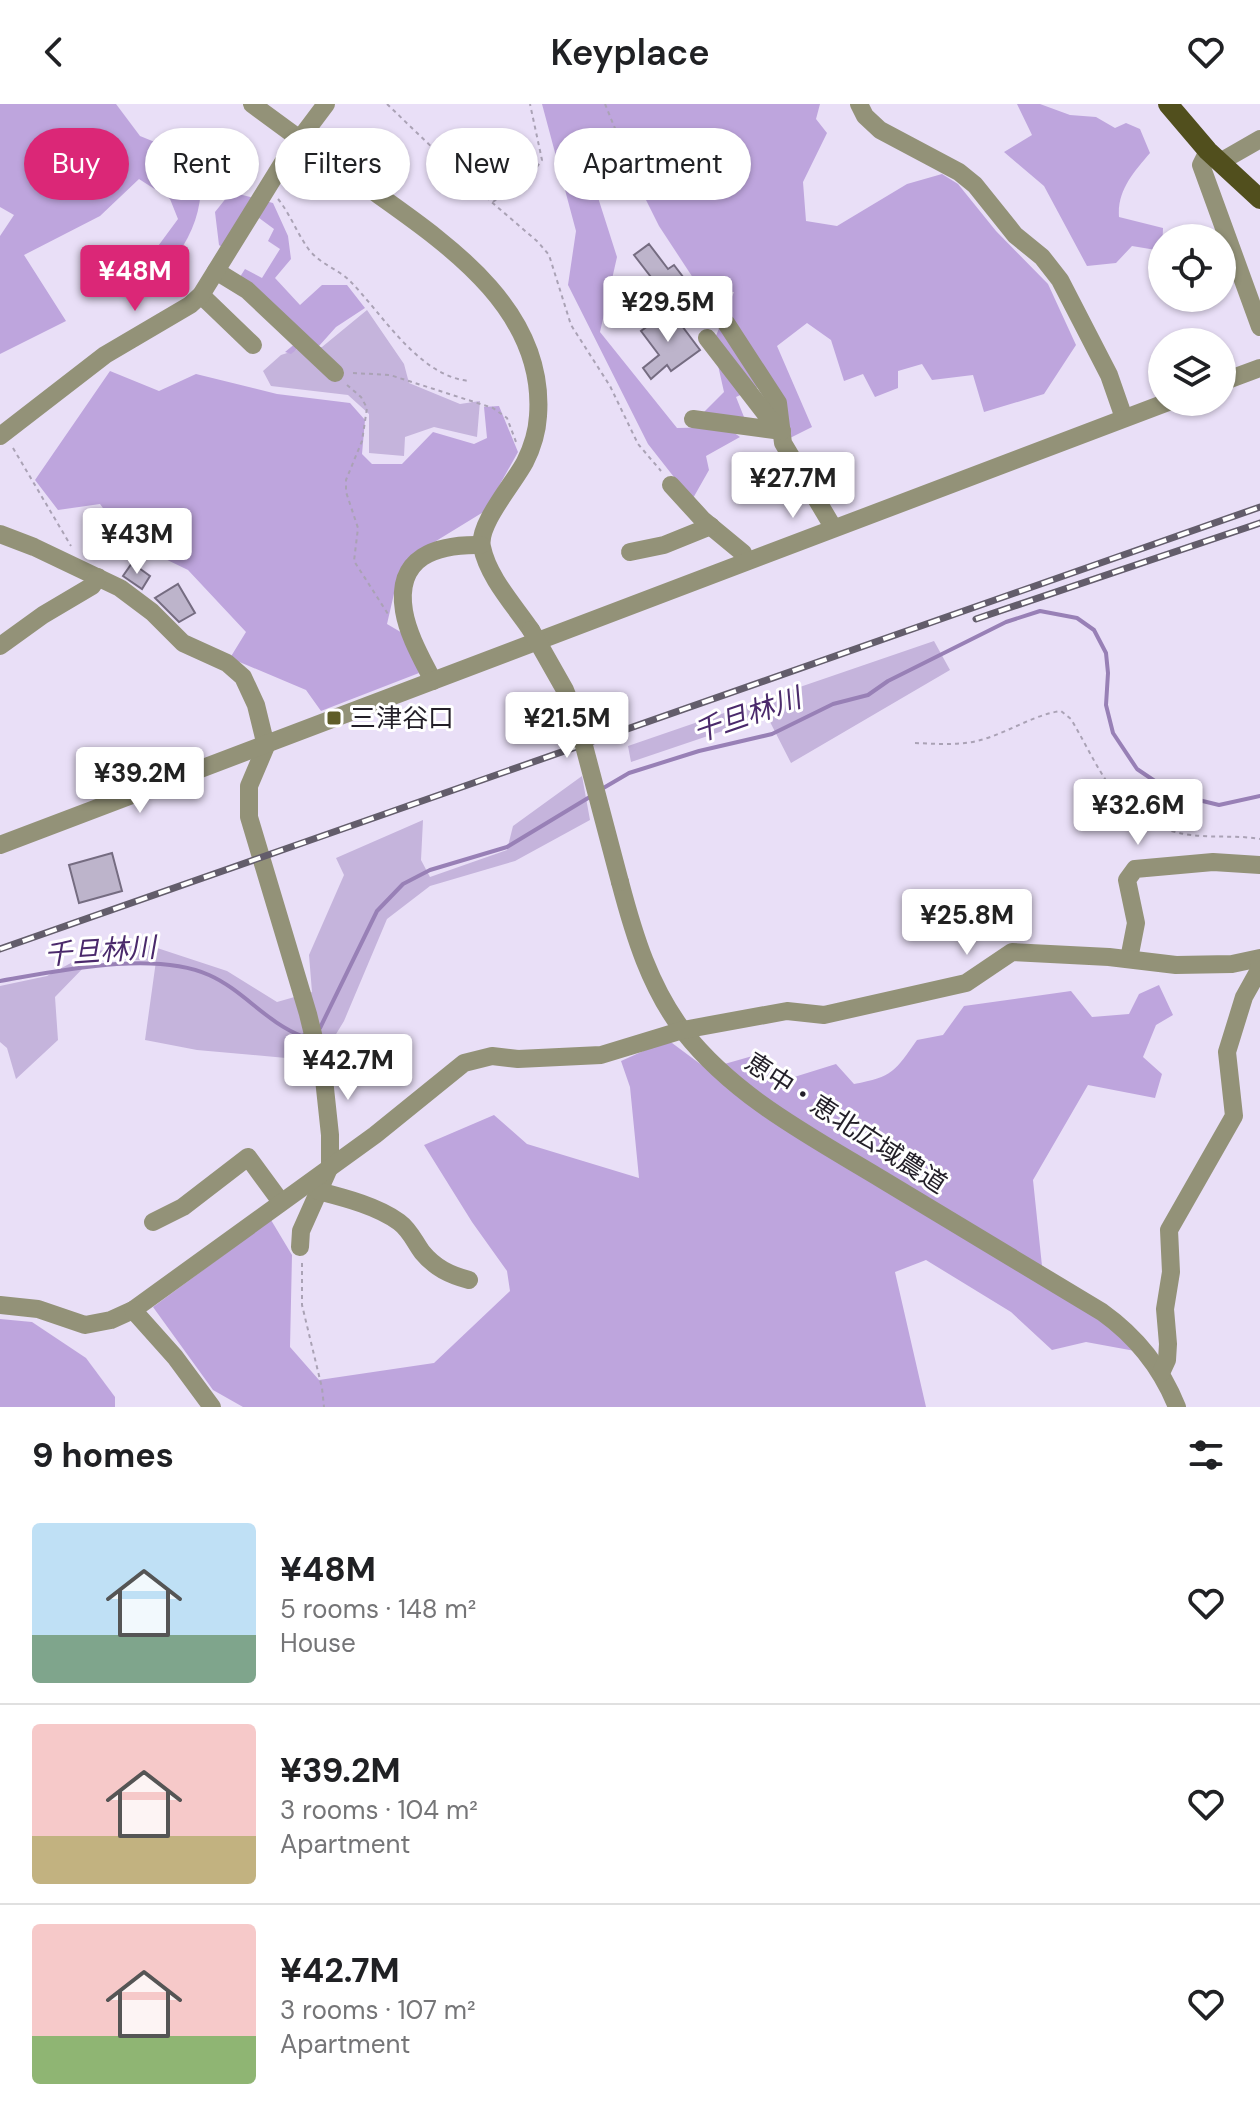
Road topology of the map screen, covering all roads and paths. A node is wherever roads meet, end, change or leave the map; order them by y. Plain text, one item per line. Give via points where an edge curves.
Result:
1 (252, 104) edge
2 (326, 104) edge
3 (387, 104) edge
4 (530, 104) edge
5 (605, 104) edge
6 (859, 104) edge
7 (1168, 104) edge
8 (284, 128) edge
9 (309, 128) edge
10 (615, 128) edge
11 (1260, 139) edge
12 (1214, 157) junction
13 (275, 176) edge
14 (268, 188) junction
15 (1260, 199) edge
16 (385, 200) edge
17 (493, 202) junction
18 (1220, 224) edge
19 (1236, 268) edge
20 (216, 271) junction
21 (201, 295) junction
22 (726, 323) dead end
23 (1260, 327) edge
24 (707, 338) dead end
25 (253, 345) dead end
26 (1260, 368) edge
27 (335, 373) junction
28 (1236, 377) edge
29 (469, 381) dead end
30 (1148, 409) edge
31 (1124, 418) junction
32 (693, 419) dead end
33 (782, 431) junction
34 (2, 435) edge
35 (527, 457) junction
36 (671, 485) joint
37 (711, 526) junction
38 (833, 527) junction
39 (0, 534) edge
40 (481, 545) junction
41 (630, 552) dead end
42 (746, 560) junction
43 (77, 568) junction
44 (98, 577) junction
45 (408, 627) junction
46 (0, 646) edge
47 (433, 681) junction
48 (915, 743) dead end
49 (266, 746) junction
50 (1260, 839) edge
51 (0, 845) edge
52 (1260, 865) edge
53 (1129, 959) junction
54 (1260, 959) edge
55 (683, 1030) junction
56 (330, 1166) junction
57 (318, 1191) junction
58 (281, 1202) junction
59 (153, 1222) dead end
60 (300, 1247) joint
61 (469, 1280) dead end
62 (0, 1305) edge
63 (133, 1310) junction
64 (1161, 1373) junction
65 (212, 1407) edge
66 (324, 1407) edge
67 (1177, 1407) edge

1 - 8 street
2 - 9 street
3 - 17 path
4 - 17 path via 541,163
5 - 10 path
6 - 31 street via 870,122 891,138 975,185 1015,235 1042,257 1060,280 1109,375
7 - 12 main road
11 - 12 street
12 - 15 main road
12 - 18 street via 1201,165
13 - 14 street
14 - 20 street
14 - 29 path via 316,258 349,281 394,333 450,377
16 - 35 street via 470,266 504,305 527,348 538,391 536,431
17 - 36 path via 549,255 571,325 610,386 638,444
19 - 23 street
20 - 21 street
20 - 27 street via 247,290
21 - 25 street
21 - 34 street via 105,355
22 - 33 street via 778,403
24 - 33 street
26 - 28 street
27 - 35 path via 378,372 493,408 507,418 518,451
27 - 45 path via 367,408 362,441 346,480 358,528 354,561 394,623
30 - 31 street
31 - 38 street
32 - 33 street
33 - 38 street via 783,443
34 - 43 path via 65,534
35 - 40 street via 484,528
36 - 37 street
37 - 41 street
37 - 42 street
38 - 42 street
39 - 43 street
40 - 45 street via 439,547 417,561 402,595
40 - 55 street, 恵中・恵北広域農道, bridge via 489,568 565,690 631,925 658,990
42 - 47 street
43 - 44 street
44 - 46 street
44 - 49 street via 152,612 183,643 227,663 243,677
45 - 47 street
47 - 49 street
48 - 50 path via 963,744 1061,711 1071,719 1121,804 1143,820 1167,831
49 - 51 street
49 - 56 street via 249,786 249,817 324,1079
52 - 53 street via 1213,862 1135,869 1127,880 1136,923
53 - 54 street via 1176,965
53 - 55 street via 1012,952 966,983 824,1015 787,1011
54 - 64 street via 1227,1052 1234,1116 1169,1230 1168,1344
55 - 56 street via 601,1055 492,1056 464,1063
55 - 64 street, 恵中・恵北広域農道 via 750,1097 1102,1312 1135,1338
56 - 57 street
56 - 58 street
57 - 60 street
57 - 61 street via 397,1220 439,1268
58 - 59 street via 248,1157 183,1207
58 - 63 street
60 - 66 path via 302,1305
62 - 63 street via 38,1309 85,1325
63 - 65 street
64 - 67 street, 恵中・恵北広域農道

